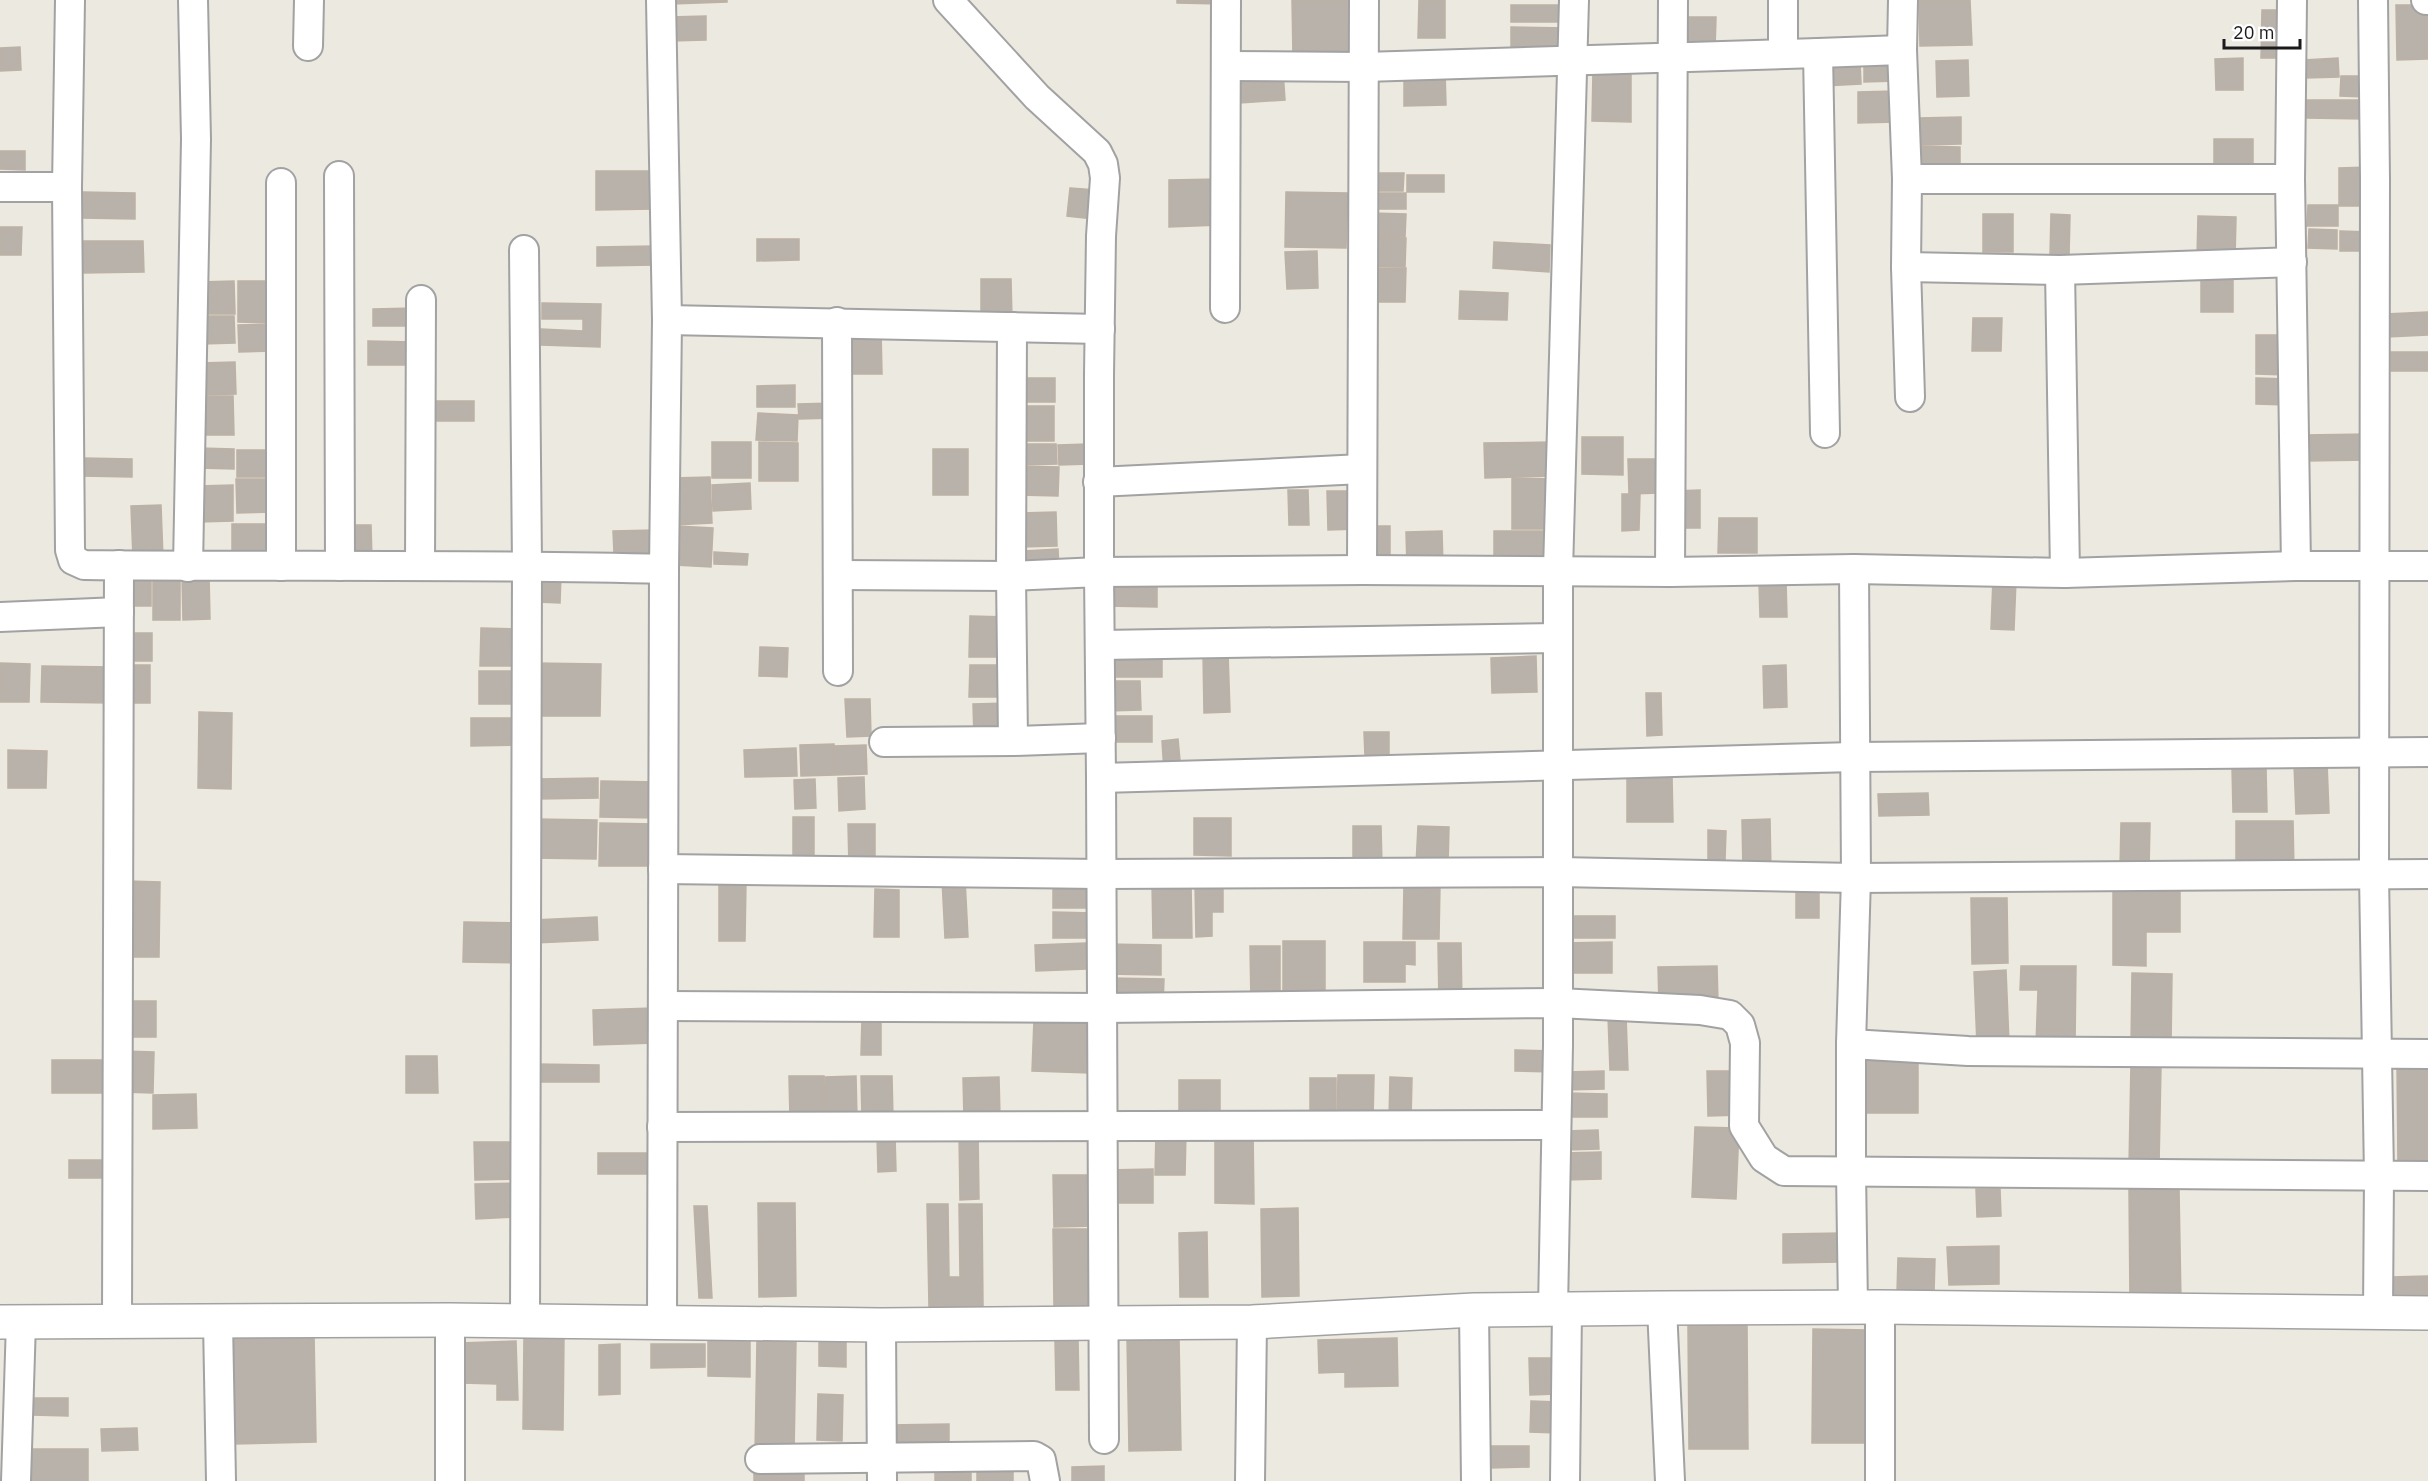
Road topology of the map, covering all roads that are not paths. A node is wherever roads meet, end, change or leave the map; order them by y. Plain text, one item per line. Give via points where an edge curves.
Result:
1 (70, 0) edge
2 (193, 0) edge
3 (309, 0) edge
4 (661, 0) edge
5 (948, 0) edge
6 (1226, 0) edge
7 (1364, 0) edge
8 (1574, 0) edge
9 (1673, 0) edge
10 (1783, 0) edge
11 (1903, 0) edge
12 (2292, 0) edge
13 (2373, 0) edge
14 (308, 45) dead end
15 (1902, 50) junction
16 (1783, 52) junction
17 (1818, 52) junction
18 (1672, 56) junction
19 (1573, 62) junction
20 (1227, 66) junction
21 (1364, 67) junction
22 (339, 176) dead end
23 (1907, 179) junction
24 (2290, 179) junction
25 (281, 183) dead end
26 (0, 187) edge
27 (67, 187) junction
28 (524, 250) dead end
29 (2292, 262) junction
30 (1906, 267) junction
31 (2060, 270) junction
32 (421, 300) dead end
33 (1226, 308) dead end
34 (667, 320) junction
35 (837, 322) junction
36 (1012, 327) junction
37 (1100, 329) junction
38 (1910, 397) dead end
39 (1825, 433) dead end
40 (1362, 469) junction
41 (1098, 482) junction
42 (118, 565) junction
43 (527, 565) junction
44 (281, 566) junction
45 (340, 566) junction
46 (420, 566) junction
47 (2296, 566) junction
48 (2375, 566) junction
49 (2428, 566) edge
50 (188, 567) junction
51 (664, 569) junction
52 (1854, 569) junction
53 (1362, 570) junction
54 (1558, 571) junction
55 (1099, 572) junction
56 (1670, 572) junction
57 (2065, 573) junction
58 (839, 575) junction
59 (1011, 576) junction
60 (118, 612) junction
61 (0, 617) edge
62 (1558, 638) junction
63 (1100, 645) junction
64 (838, 671) dead end
65 (1101, 738) junction
66 (884, 741) dead end
67 (1013, 741) junction
68 (2374, 752) junction
69 (2428, 752) edge
70 (1854, 757) junction
71 (1558, 765) junction
72 (1101, 778) junction
73 (663, 869) junction
74 (1559, 872) junction
75 (1100, 874) junction
76 (2428, 874) edge
77 (2374, 875) junction
78 (1856, 878) junction
79 (1558, 1003) junction
80 (663, 1006) junction
81 (1102, 1008) junction
82 (1851, 1044) junction
83 (2428, 1054) edge
84 (2376, 1055) junction
85 (1103, 1125) junction
86 (1556, 1125) junction
87 (662, 1127) junction
88 (1851, 1172) junction
89 (2379, 1176) junction
90 (2428, 1176) edge
91 (1867, 1307) junction
92 (1662, 1308) junction
93 (1560, 1309) junction
94 (1474, 1310) junction
95 (2378, 1313) junction
96 (2428, 1313) edge
97 (450, 1320) junction
98 (525, 1321) junction
99 (10, 1322) edge
100 (117, 1322) junction
101 (218, 1322) junction
102 (1252, 1322) junction
103 (662, 1323) junction
104 (1104, 1323) junction
105 (881, 1325) junction
106 (1104, 1438) dead end
107 (760, 1459) dead end
108 (882, 1470) edge
109 (16, 1481) edge
110 (221, 1481) edge
111 (450, 1481) edge
112 (1045, 1481) edge
113 (1250, 1481) edge
114 (1476, 1481) edge
115 (1564, 1481) edge
116 (1670, 1481) edge
117 (1880, 1481) edge

1 - 27 street
2 - 50 street via 196,139
3 - 14 street
4 - 34 street
5 - 37 street via 1037,97 1097,152 1103,164
6 - 20 street
7 - 21 street
8 - 19 street
9 - 18 street
10 - 16 street
11 - 15 street
12 - 24 street
13 - 48 street
15 - 17 street
15 - 23 street
16 - 17 street
16 - 18 street
17 - 39 street
18 - 19 street
18 - 56 street
19 - 21 street
19 - 54 street
20 - 21 street
20 - 33 street
21 - 40 street
22 - 45 street
23 - 24 street
23 - 30 street
24 - 29 street
25 - 44 street
26 - 27 street
27 - 42 street via 70,550 73,560 84,565
28 - 43 street
29 - 31 street
29 - 47 street
30 - 31 street
30 - 38 street
31 - 57 street
32 - 46 street
34 - 35 street
34 - 51 street
35 - 36 street
35 - 58 street
36 - 37 street
36 - 59 street
37 - 41 street
40 - 41 street
40 - 53 street
41 - 55 street
42 - 50 street
42 - 60 street
43 - 46 street
43 - 51 street
43 - 98 street
44 - 45 street
44 - 50 street
45 - 46 street
47 - 48 street
47 - 57 street
48 - 49 street
48 - 68 street
51 - 73 street
52 - 56 street
52 - 57 street
52 - 70 street
53 - 54 street
53 - 55 street
54 - 56 street
54 - 62 street
55 - 59 street
55 - 63 street
58 - 59 street
58 - 64 street
59 - 67 street
60 - 61 street
60 - 100 street
62 - 63 street
62 - 71 street
63 - 65 street
65 - 67 street
65 - 72 street
66 - 67 street
68 - 69 street
68 - 70 street
68 - 77 street
70 - 71 street
70 - 78 street
71 - 72 street
71 - 74 street
72 - 75 street
73 - 75 street
73 - 80 street
74 - 75 street
74 - 78 street
74 - 79 street
75 - 81 street
76 - 77 street
77 - 78 street
77 - 84 street
78 - 82 street
79 - 81 street
79 - 86 street
79 - 88 street via 1730,1015 1740,1025 1745,1043 1744,1126 1764,1158 1784,1171
80 - 81 street
80 - 87 street
81 - 85 street
82 - 84 street via 1968,1051
82 - 88 street
83 - 84 street
84 - 89 street
85 - 86 street
85 - 87 street
85 - 104 street
86 - 93 street
87 - 103 street
88 - 89 street
88 - 91 street
89 - 90 street
89 - 95 street
91 - 92 street
91 - 95 street
91 - 117 street
92 - 93 street
92 - 116 street
93 - 94 street
93 - 115 street
94 - 102 street
94 - 114 street
95 - 96 street
97 - 98 street
97 - 101 street
97 - 111 street
98 - 103 street
99 - 100 street
99 - 109 street
100 - 101 street
101 - 110 street
102 - 104 street
102 - 113 street
103 - 105 street
104 - 105 street
104 - 106 street
105 - 108 street
107 - 108 street
108 - 112 street via 1034,1456 1041,1460

